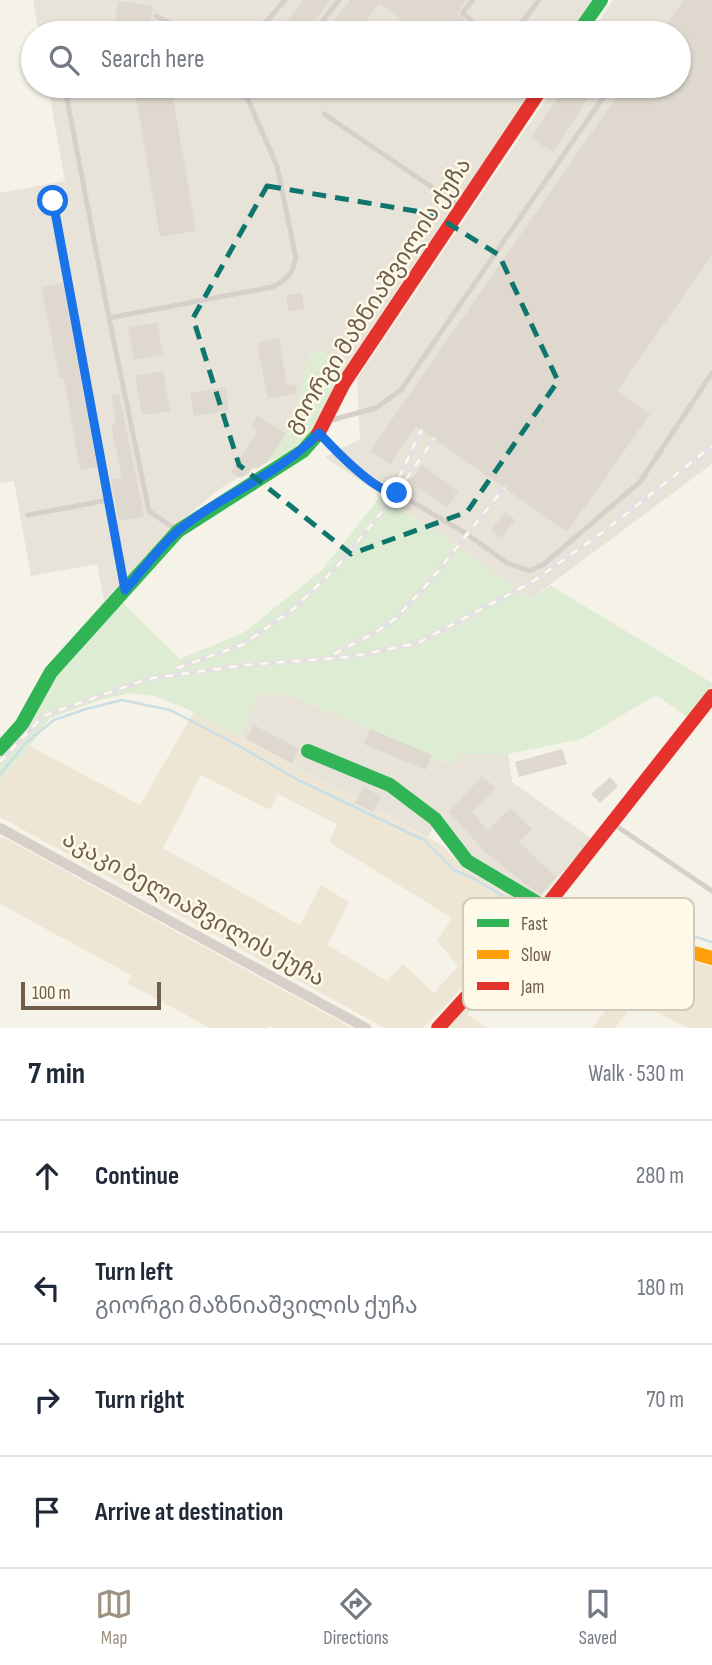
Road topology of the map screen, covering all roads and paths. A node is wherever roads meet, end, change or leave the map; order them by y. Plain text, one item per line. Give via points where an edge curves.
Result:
1 (285, 0) edge
2 (339, 0) edge
3 (473, 0) edge
4 (540, 0) edge
5 (594, 3) edge
6 (156, 16) dead end
7 (166, 21) edge
8 (267, 21) edge
9 (322, 21) edge
10 (472, 21) edge
11 (523, 21) edge
12 (584, 21) edge
13 (67, 98) edge
14 (247, 98) edge
15 (534, 98) edge
16 (603, 98) edge
17 (324, 114) dead end
18 (53, 201) dead end
19 (461, 207) junction
20 (109, 318) junction
21 (712, 373) edge
22 (322, 428) junction
23 (108, 499) junction
24 (28, 515) dead end
25 (178, 531) junction
26 (125, 590) junction
27 (712, 696) edge
28 (0, 749) edge
29 (308, 751) dead end
30 (612, 823) junction
31 (0, 828) edge
32 (712, 891) edge
33 (529, 898) edge
34 (554, 898) edge
35 (694, 953) edge
36 (712, 958) edge
37 (463, 1000) edge
38 (366, 1028) edge
39 (438, 1028) edge

1 - 8 lane
2 - 9 lane
3 - 10 lane via 462,13
4 - 11 lane
5 - 12 street
6 - 7 lane
13 - 20 lane
14 - 20 lane via 277,166 296,258 294,269 272,287
15 - 19 street, გიორგი მაზნიაშვილის ქუჩა
16 - 22 lane via 401,390 376,408
17 - 19 lane
18 - 23 lane
19 - 22 street, გიორგი მაზნიაშვილის ქუჩა via 344,383
20 - 25 lane via 149,511
21 - 22 lane via 640,482 544,564 530,570 506,563 467,534 381,488 350,465
22 - 25 street, გიორგი მაზნიაშვილის ქუჩა via 303,451
23 - 24 lane
23 - 26 lane
25 - 26 street, გიორგი მაზნიაშვილის ქუჩა
26 - 28 street, გიორგი მაზნიაშვილის ქუჩა via 51,672 22,724
27 - 30 street
29 - 33 street via 390,785 435,819 467,861
30 - 32 lane
30 - 34 street
31 - 38 street, აკაკი ბელიაშვილის ქუჩა
35 - 36 street
37 - 39 street

